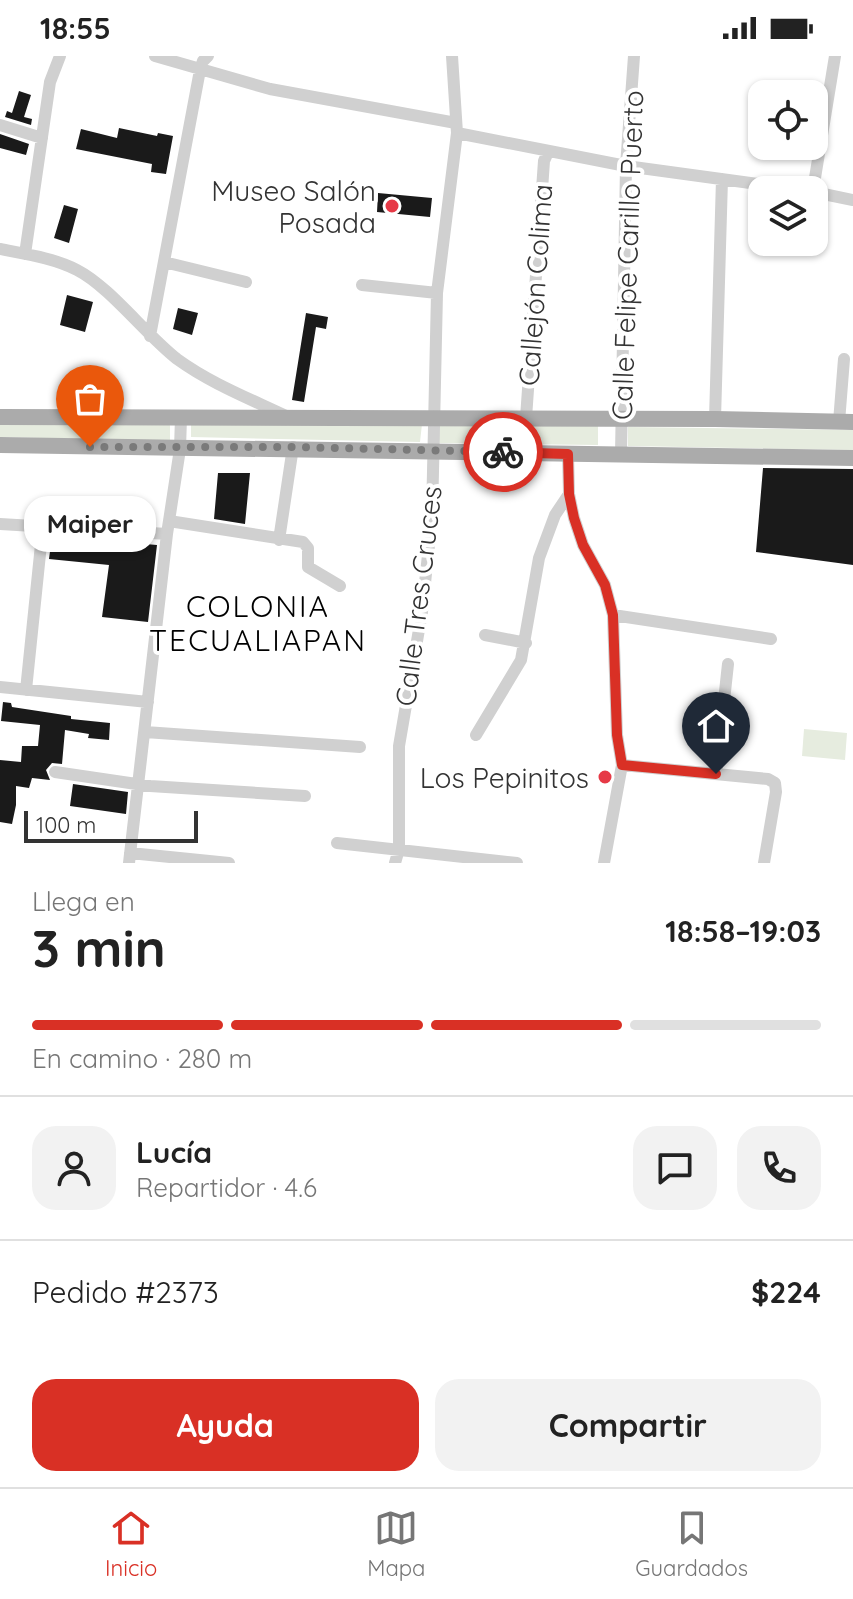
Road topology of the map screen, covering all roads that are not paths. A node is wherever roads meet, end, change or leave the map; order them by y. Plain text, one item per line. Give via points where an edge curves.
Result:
1 (60, 56) edge
2 (155, 56) edge
3 (208, 56) edge
4 (452, 56) edge
5 (634, 56) edge
6 (835, 56) edge
7 (200, 70) junction
8 (0, 125) edge
9 (456, 128) junction
10 (42, 138) junction
11 (548, 152) junction
12 (626, 166) junction
13 (815, 176) edge
14 (722, 179) junction
15 (748, 183) edge
16 (828, 194) edge
17 (853, 200) edge
18 (0, 249) edge
19 (25, 254) junction
20 (164, 262) junction
21 (246, 282) dead end
22 (362, 285) dead end
23 (437, 293) junction
24 (150, 336) junction
25 (844, 359) dead end
26 (0, 417) edge
27 (181, 417) junction
28 (288, 417) junction
29 (434, 417) junction
30 (526, 418) junction
31 (622, 419) junction
32 (715, 419) junction
33 (846, 422) edge
34 (0, 445) edge
35 (293, 447) junction
36 (180, 449) junction
37 (432, 451) junction
38 (568, 454) junction
39 (621, 454) junction
40 (853, 458) edge
41 (569, 494) junction
42 (0, 524) edge
43 (43, 525) junction
44 (168, 528) junction
45 (279, 540) junction
46 (340, 586) dead end
47 (613, 615) junction
48 (485, 635) dead end
49 (771, 639) dead end
50 (526, 643) junction
51 (728, 664) dead end
52 (0, 687) edge
53 (26, 690) junction
54 (148, 702) junction
55 (145, 732) junction
56 (476, 735) dead end
57 (360, 747) dead end
58 (622, 765) junction
59 (55, 772) dead end
60 (716, 774) junction
61 (139, 784) junction
62 (305, 796) dead end
63 (337, 843) dead end
64 (399, 849) junction
65 (130, 858) edge
66 (229, 863) edge
67 (395, 863) edge
68 (517, 863) edge
69 (604, 863) edge
70 (764, 863) edge

1 - 10 street via 50,82
2 - 7 street
3 - 7 street
4 - 9 street, Calle Tres Cruces
5 - 12 street, Calle Felipe Carillo Puerto
6 - 13 street
7 - 9 street
7 - 20 street
8 - 10 street
9 - 11 street
9 - 23 street, Calle Tres Cruces
10 - 19 street
11 - 12 street
11 - 30 street, Callejón Colima
12 - 14 street
12 - 31 street, Calle Felipe Carillo Puerto
14 - 15 street
14 - 32 street
16 - 17 street
18 - 19 street
19 - 24 street via 85,275
20 - 21 street
20 - 24 street
22 - 23 street
23 - 29 street, Calle Tres Cruces
24 - 28 street via 212,382
25 - 33 street
26 - 27 main road
27 - 28 main road
27 - 36 street
28 - 29 main road
29 - 30 main road
29 - 37 street, Calle Tres Cruces
30 - 31 main road
31 - 32 main road
31 - 39 street, Calle Felipe Carillo Puerto
32 - 33 main road
34 - 36 main road
35 - 36 main road
35 - 37 main road
35 - 45 street
36 - 44 street
37 - 38 main road
37 - 64 street, Calle Tres Cruces via 432,516 399,746
38 - 39 main road
38 - 41 street
39 - 40 main road
41 - 47 street via 583,545 605,585
41 - 50 street via 539,558
42 - 43 street
43 - 44 street
43 - 53 street
44 - 45 street
44 - 54 street
45 - 46 street via 307,544 308,567
47 - 49 street
47 - 58 street
48 - 50 street
50 - 56 street
51 - 60 street
52 - 53 street
53 - 54 street
54 - 55 street
55 - 57 street
55 - 61 street
58 - 60 street
58 - 69 street
59 - 61 street
60 - 70 street via 775,783
61 - 62 street
61 - 65 street
63 - 64 street
64 - 67 street, Calle Tres Cruces
64 - 68 street
65 - 66 street

